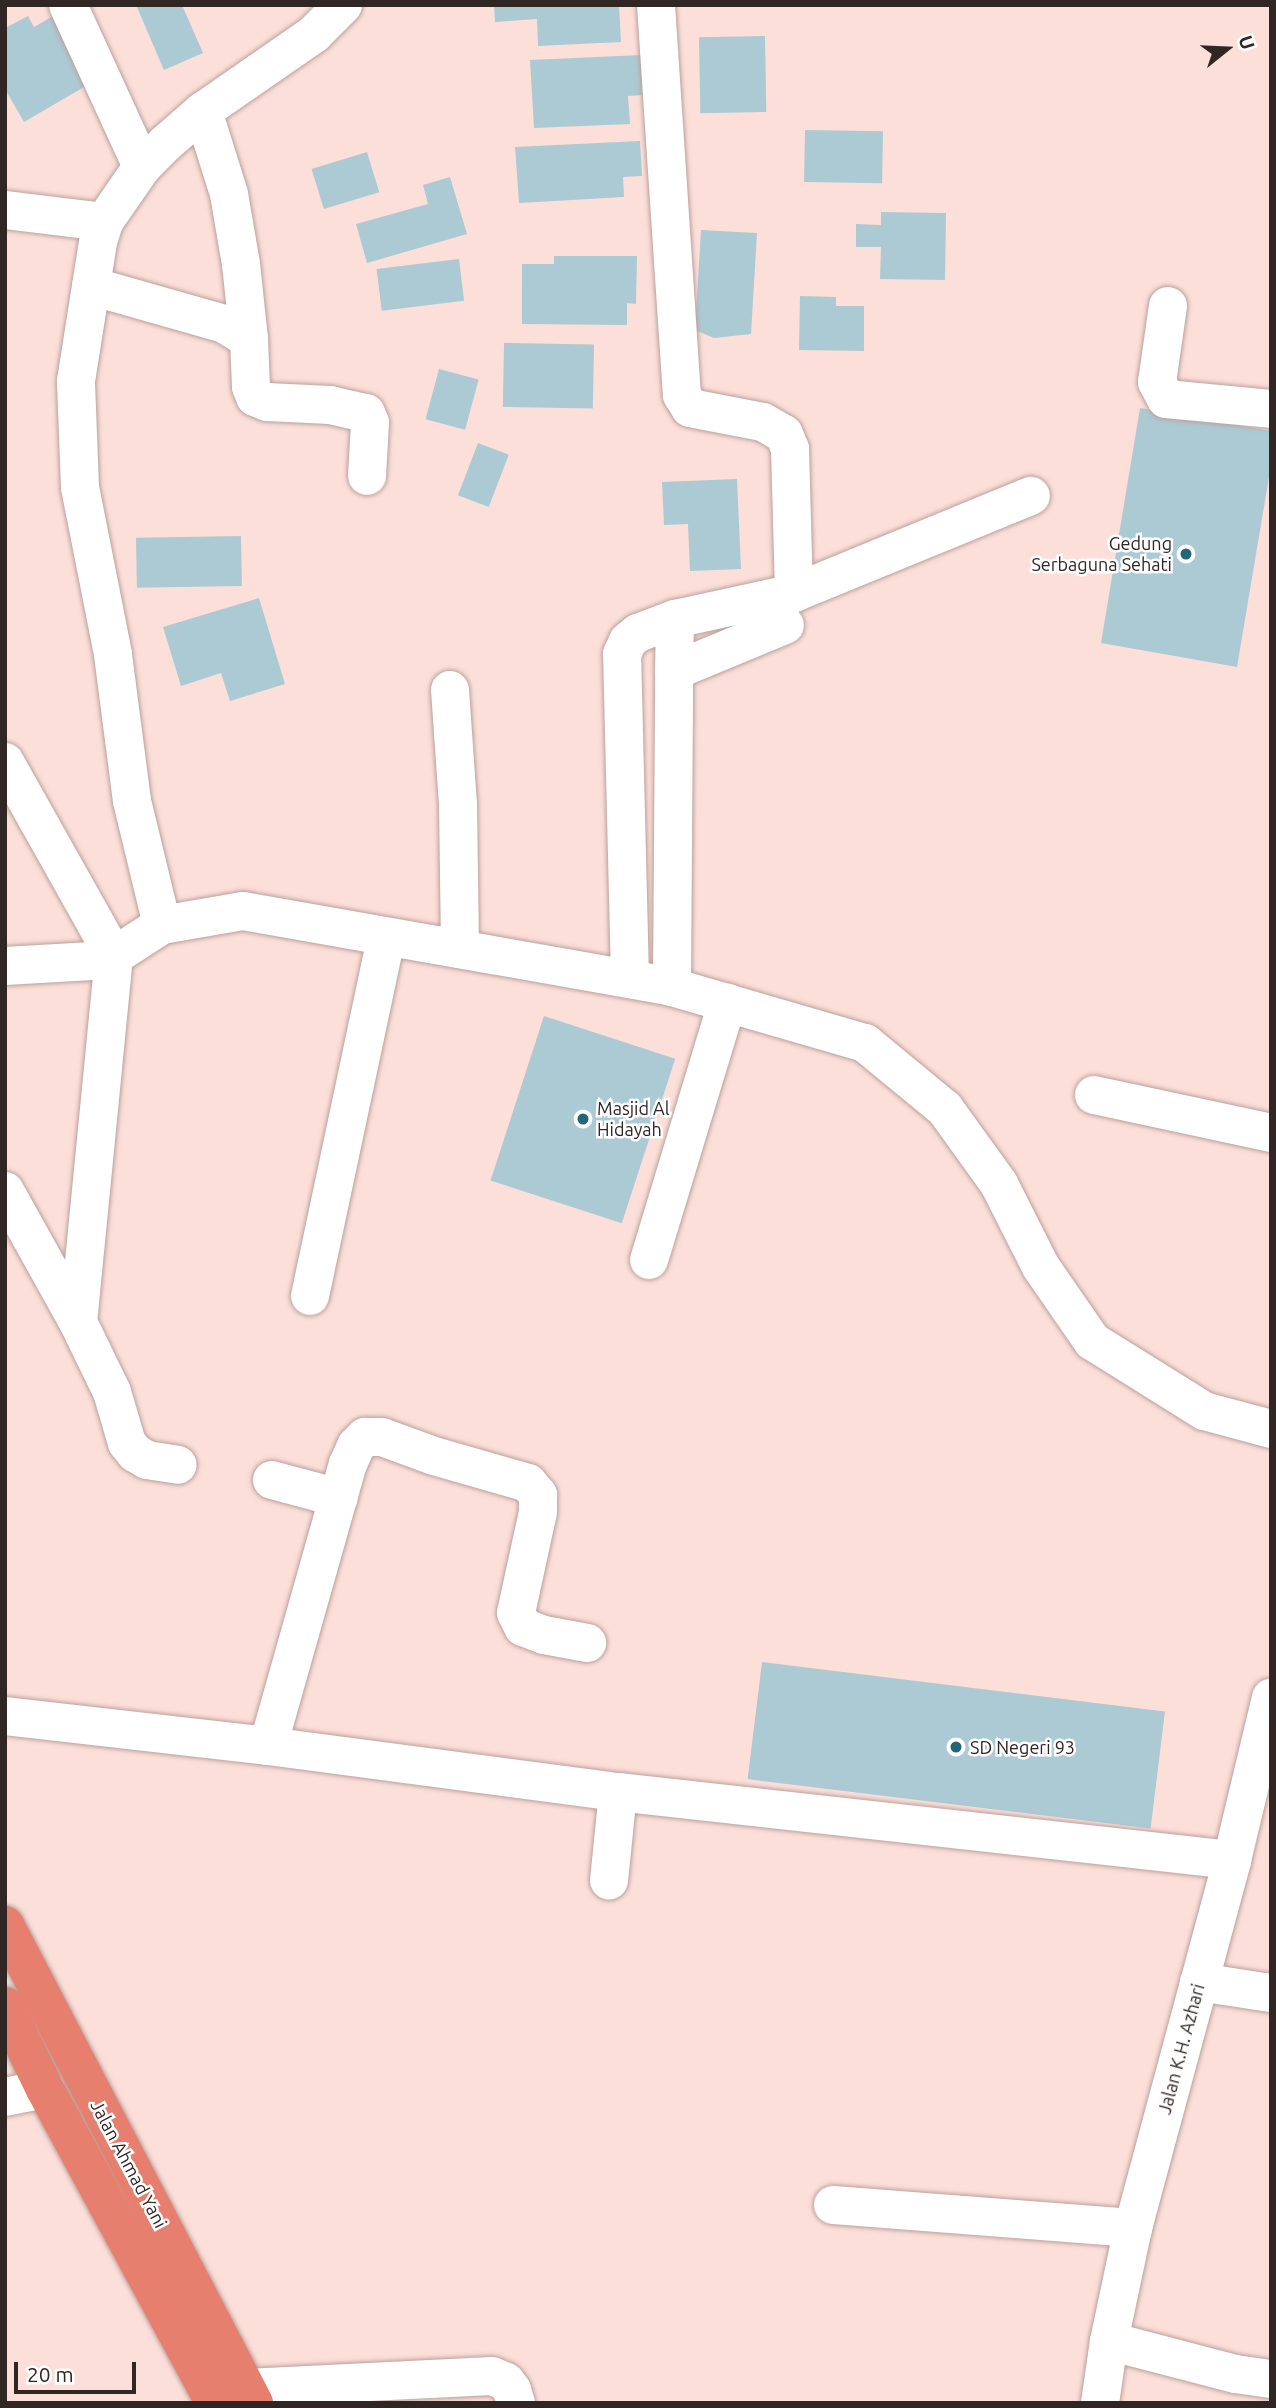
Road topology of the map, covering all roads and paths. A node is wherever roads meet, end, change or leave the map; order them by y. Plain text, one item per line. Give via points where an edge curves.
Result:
1 (68, 5) edge
2 (343, 5) edge
3 (656, 5) edge
4 (203, 111) junction
5 (142, 167) junction
6 (5, 210) edge
7 (104, 222) junction
8 (91, 286) junction
9 (1168, 306) dead end
10 (250, 339) junction
11 (1271, 409) edge
12 (367, 476) dead end
13 (1031, 496) dead end
14 (789, 609) junction
15 (675, 619) junction
16 (674, 671) junction
17 (450, 690) dead end
18 (5, 762) edge
19 (162, 925) junction
20 (386, 937) junction
21 (460, 949) junction
22 (114, 956) junction
23 (5, 966) edge
24 (630, 978) junction
25 (672, 987) junction
26 (727, 1003) junction
27 (1094, 1095) dead end
28 (1271, 1133) edge
29 (5, 1191) edge
30 (649, 1260) dead end
31 (310, 1296) dead end
32 (78, 1322) junction
33 (1271, 1429) edge
34 (178, 1465) dead end
35 (272, 1480) dead end
36 (339, 1498) junction
37 (587, 1643) dead end
38 (1271, 1698) edge
39 (5, 1716) edge
40 (268, 1745) junction
41 (618, 1792) junction
42 (1232, 1860) junction
43 (609, 1881) dead end
44 (5, 1924) edge
45 (1199, 1982) junction
46 (1271, 1993) edge
47 (5, 2006) edge
48 (45, 2089) junction
49 (5, 2097) edge
50 (833, 2205) dead end
51 (1133, 2228) junction
52 (1109, 2341) junction
53 (1271, 2379) edge
54 (238, 2398) edge
55 (516, 2403) edge
56 (1100, 2403) edge

1 - 5 street
2 - 4 street via 314,34
3 - 14 street via 682,396 690,408 763,422 784,434 789,449
4 - 5 street
4 - 10 street via 229,194
5 - 7 street
6 - 7 street
7 - 8 street
8 - 10 street via 224,324
8 - 19 street via 76,381 80,487 113,654 132,801
9 - 11 street via 1157,382 1166,400
10 - 12 street via 255,397 366,413 370,422
13 - 14 street
14 - 15 street
14 - 16 street
15 - 16 street
15 - 24 street via 638,632 622,654
16 - 25 street
17 - 21 street via 458,803
18 - 22 street
19 - 20 street via 243,911
19 - 22 street
20 - 21 street
20 - 31 street
21 - 24 street
22 - 23 street
22 - 32 street
24 - 25 street
25 - 26 street
26 - 30 street
26 - 33 street via 865,1043 945,1109 999,1184 1041,1267 1092,1341 1204,1411
27 - 28 street
29 - 32 street
32 - 34 street via 112,1392 127,1443 147,1460
35 - 36 street
36 - 37 street via 356,1446 365,1437 382,1437 528,1483 538,1495 538,1512 516,1614 523,1628
36 - 40 street
38 - 42 street, Jalan K.H. Azhari
39 - 40 street
40 - 41 street
41 - 42 street
41 - 43 street
42 - 45 street, Jalan K.H. Azhari
44 - 54 highway, Jalan Ahmad Yani
45 - 46 street
45 - 51 street, Jalan K.H. Azhari
47 - 48 highway
48 - 49 street
48 - 54 highway
50 - 51 street
51 - 52 street, Jalan K.H. Azhari
52 - 53 street
52 - 56 street, Jalan K.H. Azhari
54 - 55 street via 492,2376 506,2382

